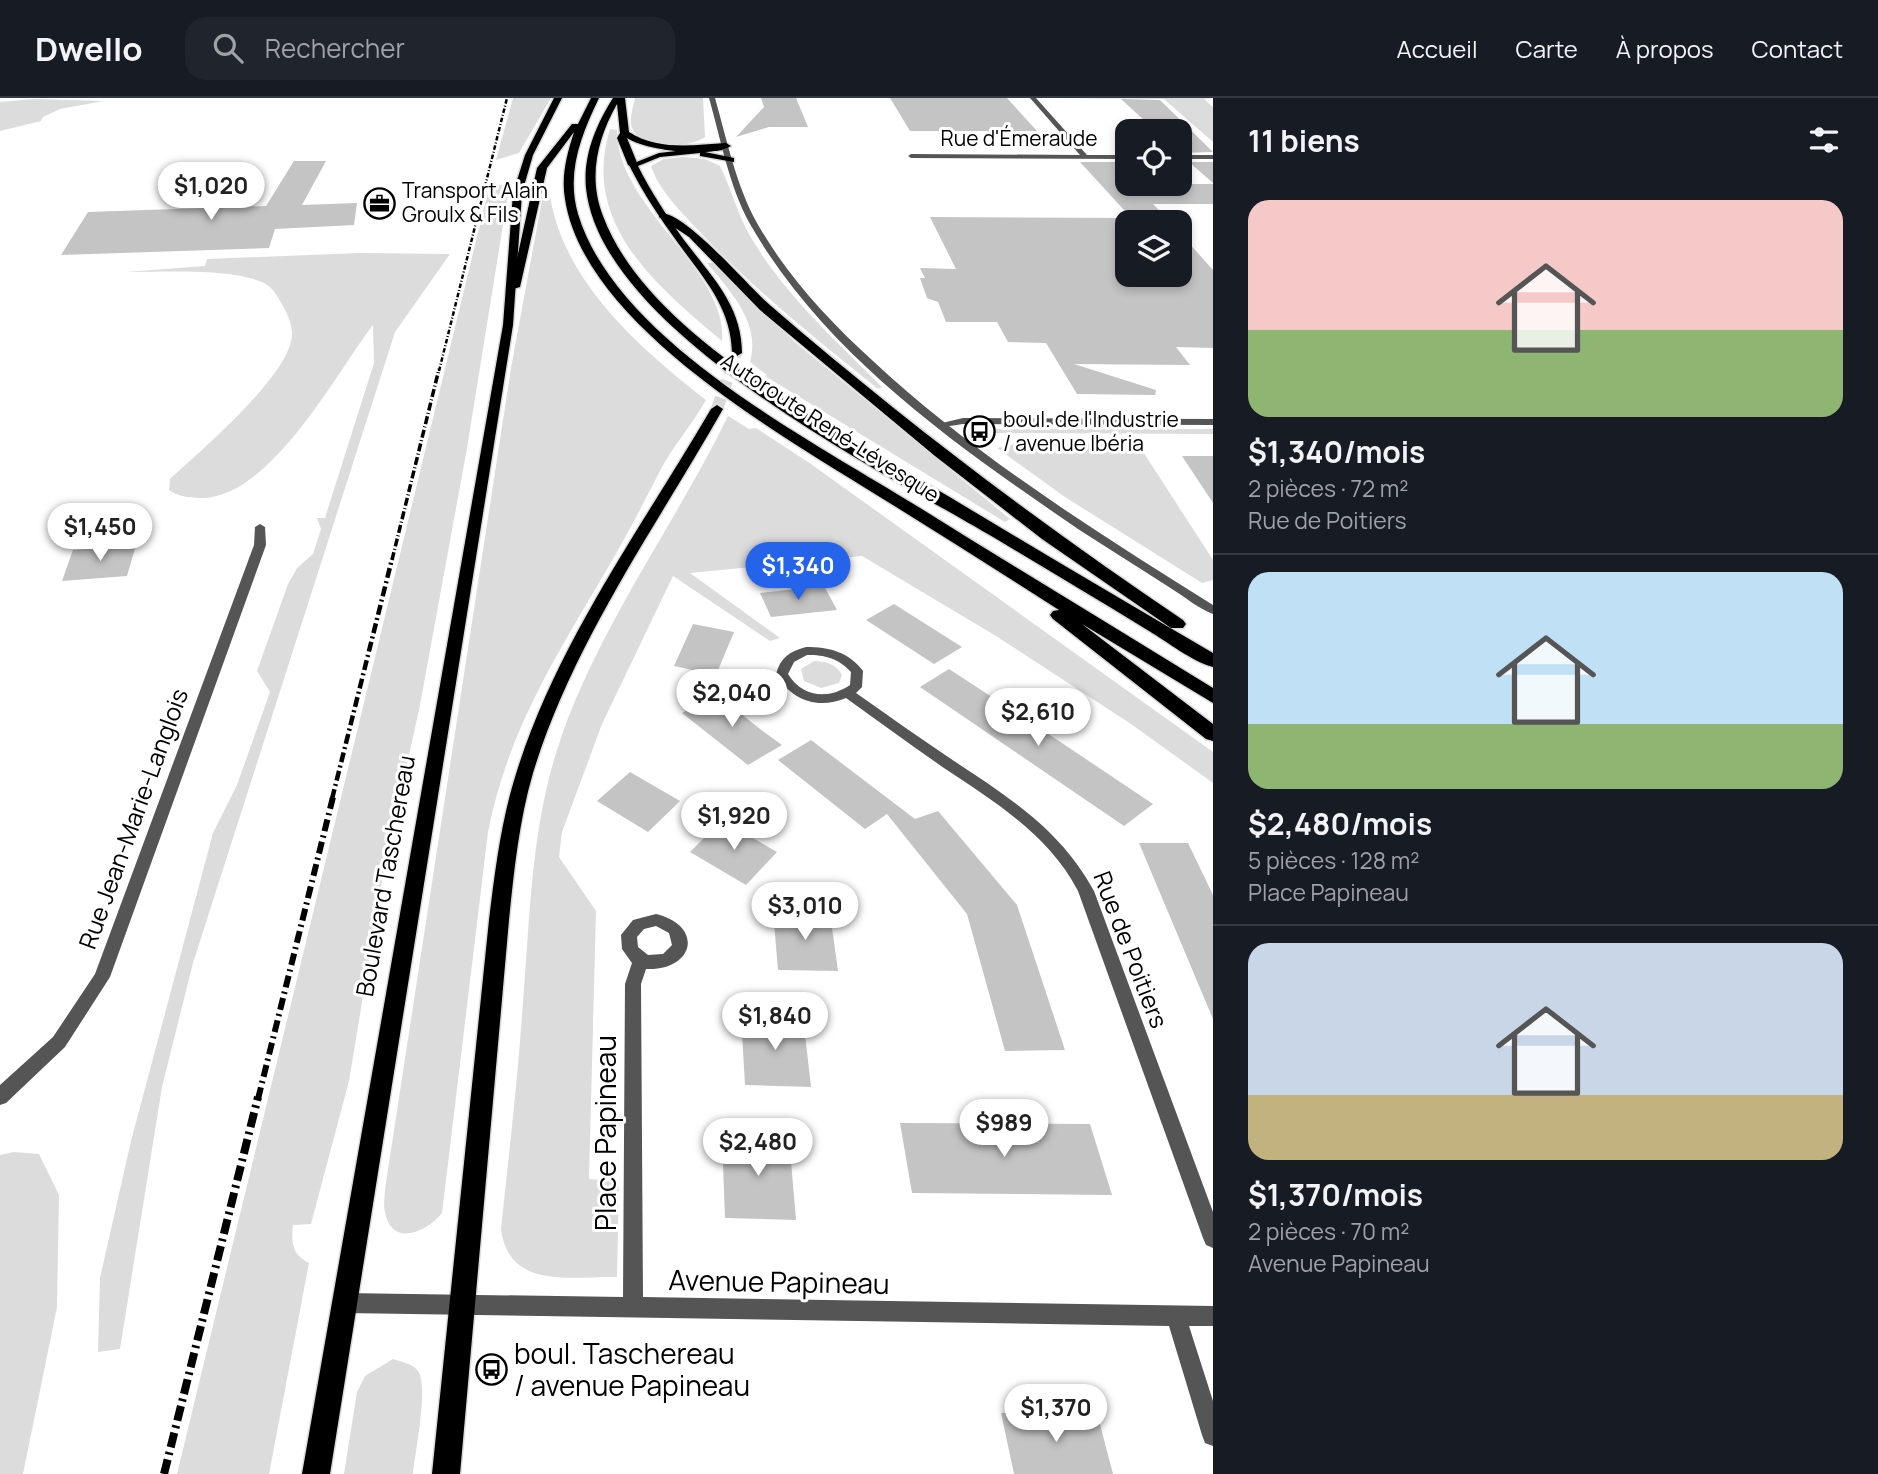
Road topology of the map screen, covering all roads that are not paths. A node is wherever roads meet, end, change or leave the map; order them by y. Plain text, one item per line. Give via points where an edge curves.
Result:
1 (558, 98) edge
2 (595, 98) edge
3 (619, 98) edge
4 (712, 98) edge
5 (1033, 98) edge
6 (586, 115) junction
7 (625, 133) junction
8 (726, 146) junction
9 (696, 152) junction
10 (911, 156) dead end
11 (1085, 157) junction
12 (1115, 157) edge
13 (1213, 157) edge
14 (1192, 158) edge
15 (731, 160) junction
16 (633, 165) junction
17 (663, 215) junction
18 (514, 288) junction
19 (737, 353) tunnel mouth
20 (717, 409) tunnel mouth
21 (1213, 422) edge
22 (943, 424) junction
23 (260, 527) dead end
24 (971, 547) junction
25 (1213, 610) edge
26 (1213, 649) edge
27 (1213, 661) edge
28 (849, 694) junction
29 (1213, 697) edge
30 (1213, 734) edge
31 (641, 960) dead end
32 (0, 1097) edge
33 (1213, 1238) edge
34 (344, 1303) junction
35 (460, 1306) junction
36 (633, 1308) junction
37 (1176, 1316) junction
38 (1213, 1316) edge
39 (1213, 1435) edge
40 (316, 1474) edge
41 (446, 1474) edge

1 - 18 main road, Boulevard Taschereau via 522,174 512,241
2 - 6 highway, Autoroute René-Lévesque
3 - 7 highway
3 - 27 highway, Autoroute René-Lévesque via 600,125 593,147 592,198 616,251 672,318 799,413
4 - 8 street
5 - 11 street
6 - 18 highway via 542,168
6 - 24 highway, Autoroute René-Lévesque via 569,155 568,195 587,247 632,309 737,398
7 - 8 highway via 657,146
7 - 16 highway via 624,147
8 - 9 main road
8 - 15 street
9 - 15 main road
9 - 16 main road via 659,155
10 - 11 street, Rue d'Émeraude
11 - 12 street, Rue d'Émeraude
13 - 14 street
15 - 22 street via 753,222 792,280 860,354
16 - 17 main road
17 - 19 main road via 729,307
17 - 26 highway via 693,235 764,307 940,453 1048,536
18 - 34 main road, Boulevard Taschereau
20 - 35 main road via 563,675 522,781 499,920
21 - 22 street
22 - 25 street via 1063,513
23 - 32 street, Rue Jean-Marie-Langlois via 260,545 102,977 59,1042
24 - 29 highway, Autoroute René-Lévesque
24 - 30 highway
28 - 28 street via 859,680 852,663 831,652 795,654 783,667 786,682 803,695 827,700
28 - 33 street, Rue de Poitiers via 1032,824 1069,860 1086,891
31 - 36 street, Place Papineau via 633,984
34 - 35 street, Avenue Papineau
34 - 40 main road, Boulevard Taschereau
35 - 36 street, Avenue Papineau
35 - 41 main road
36 - 37 street, Avenue Papineau
37 - 38 street, Avenue Papineau
37 - 39 street

